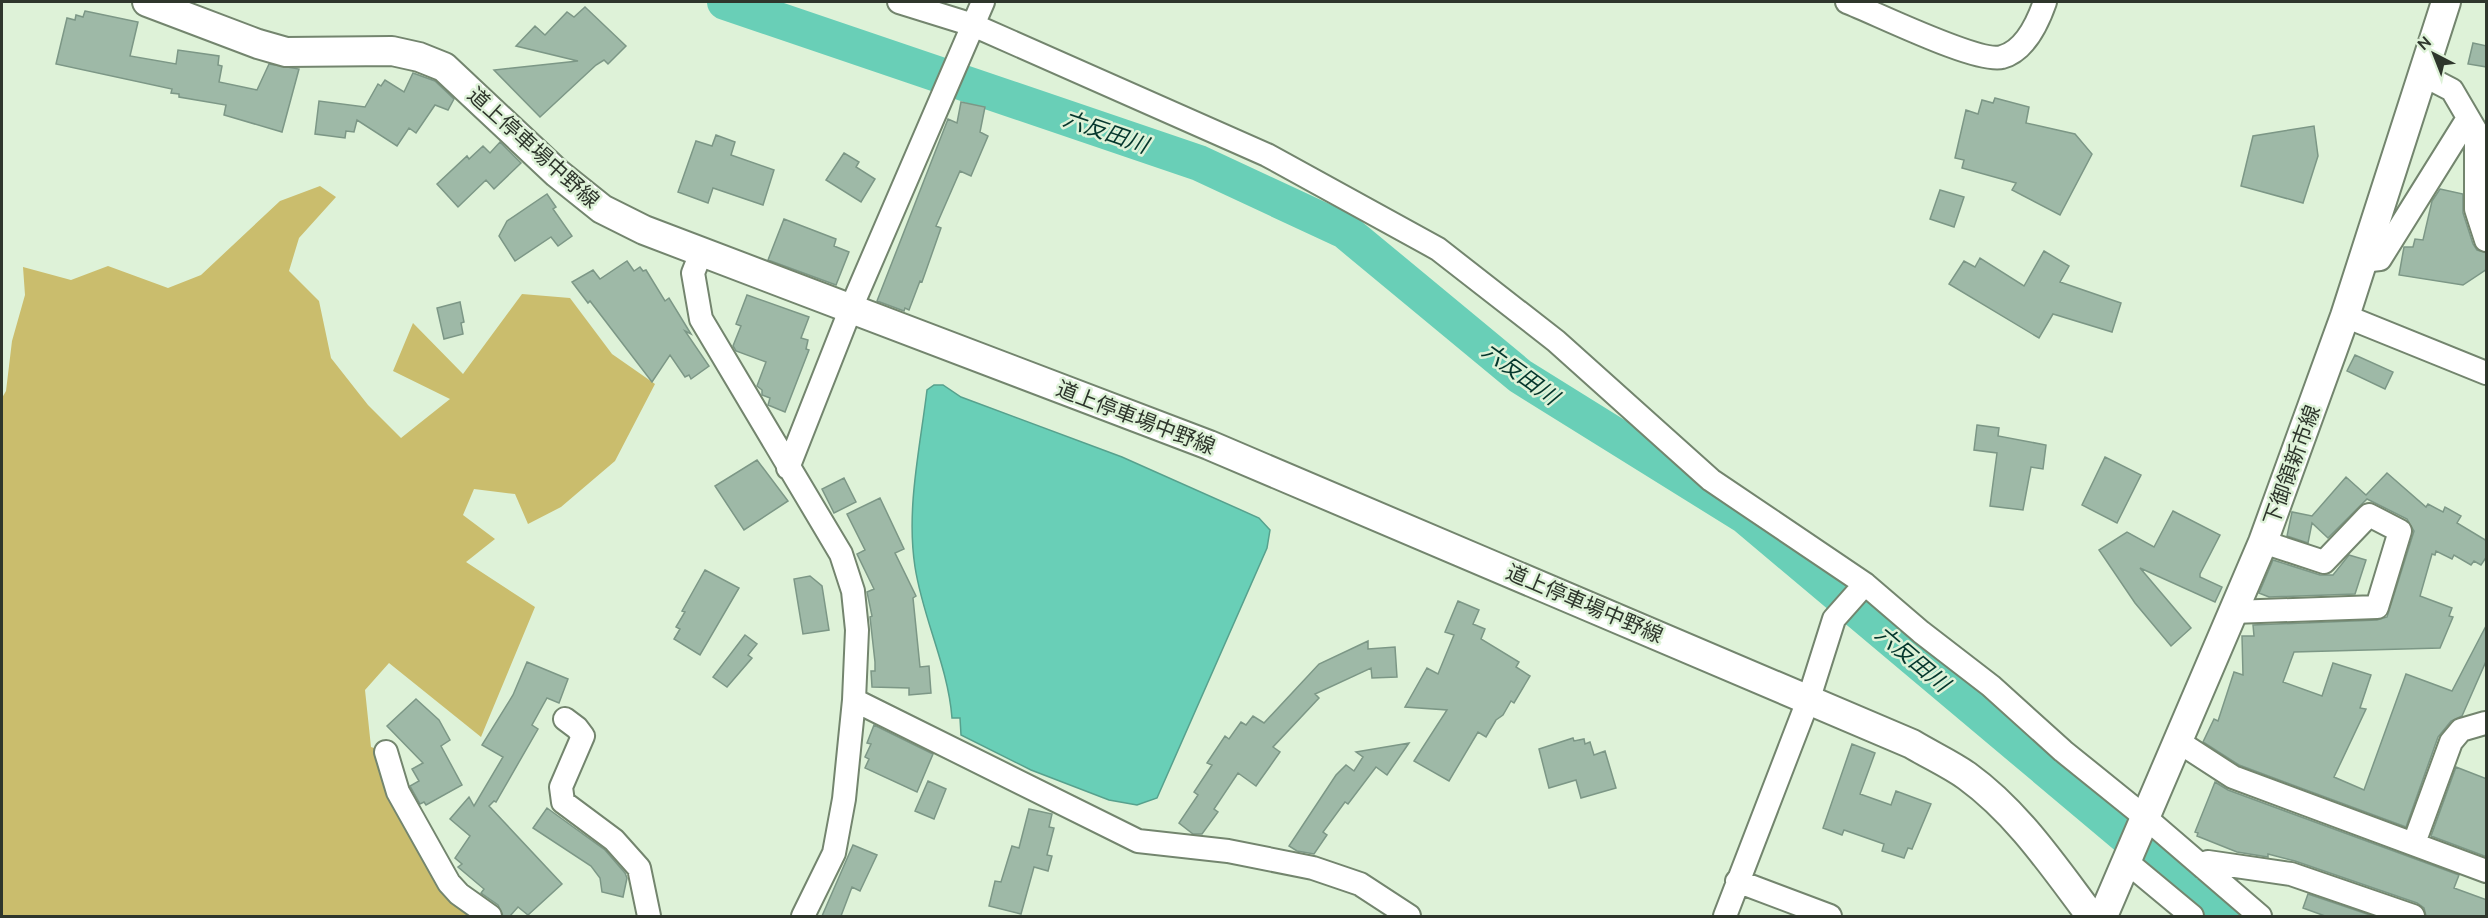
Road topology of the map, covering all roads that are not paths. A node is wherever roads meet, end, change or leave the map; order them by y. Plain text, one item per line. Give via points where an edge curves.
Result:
1 (147, 2) edge
2 (899, 2) edge
3 (983, 2) edge
4 (1847, 2) edge
5 (2045, 2) edge
6 (2446, 2) edge
7 (971, 31) junction
8 (2421, 74) junction
9 (2468, 118) junction
10 (2487, 240) edge
11 (701, 254) junction
12 (2362, 261) junction
13 (851, 308) junction
14 (2345, 316) junction
15 (2487, 373) edge
16 (788, 468) junction
17 (2263, 542) junction
18 (1865, 584) junction
19 (2233, 612) junction
20 (1809, 698) junction
21 (854, 700) junction
22 (565, 719) dead end
23 (2484, 723) dead end
24 (2179, 742) junction
25 (386, 752) dead end
26 (2145, 822) junction
27 (2414, 843) junction
28 (2128, 860) junction
29 (2203, 867) junction
30 (2487, 871) edge
31 (1737, 881) junction
32 (490, 916) edge
33 (649, 916) edge
34 (803, 916) edge
35 (1409, 916) edge
36 (1725, 916) edge
37 (1830, 916) edge
38 (2091, 916) edge
39 (2103, 916) edge
40 (2192, 916) edge
41 (2260, 916) edge
42 (2413, 916) edge

1 - 11 main road, 道上停車場中野線 via 286,52 392,51 444,67 557,173 602,208
2 - 7 street
3 - 7 street
4 - 5 street via 1972,54 1994,59 2023,46
6 - 8 main road, 下御領新市線
7 - 13 street
7 - 18 street via 1267,155 1438,249 1556,341 1711,480
8 - 9 street via 2452,90
8 - 12 main road, 下御領新市線
9 - 10 street via 2476,131 2476,209
9 - 12 street via 2380,259
11 - 13 main road, 道上停車場中野線
11 - 16 street via 693,273 701,319
12 - 14 main road, 下御領新市線
13 - 16 street
13 - 20 main road, 道上停車場中野線 via 1209,445
14 - 15 street
14 - 17 main road, 下御領新市線
16 - 21 street via 841,554 853,591 857,630
17 - 19 main road, 下御領新市線
17 - 19 street via 2324,562 2369,515 2400,531 2377,607
18 - 20 street via 1834,619
18 - 26 street
19 - 24 main road, 下御領新市線
20 - 31 street
20 - 38 main road, 道上停車場中野線 via 1912,744 1967,776 2037,844
21 - 34 street via 834,853
21 - 35 street via 1138,841 1228,851 1313,868 1360,884
22 - 33 street via 583,736 561,787 563,802 614,840 639,868
23 - 27 street via 2461,730 2451,742
24 - 26 main road, 下御領新市線
24 - 27 street via 2233,777
25 - 32 street via 398,792 449,883
26 - 28 main road, 下御領新市線
26 - 29 street
27 - 30 street
28 - 39 main road, 下御領新市線
28 - 40 street
29 - 41 street
29 - 42 street via 2208,862 2291,874
31 - 36 street
31 - 37 street

